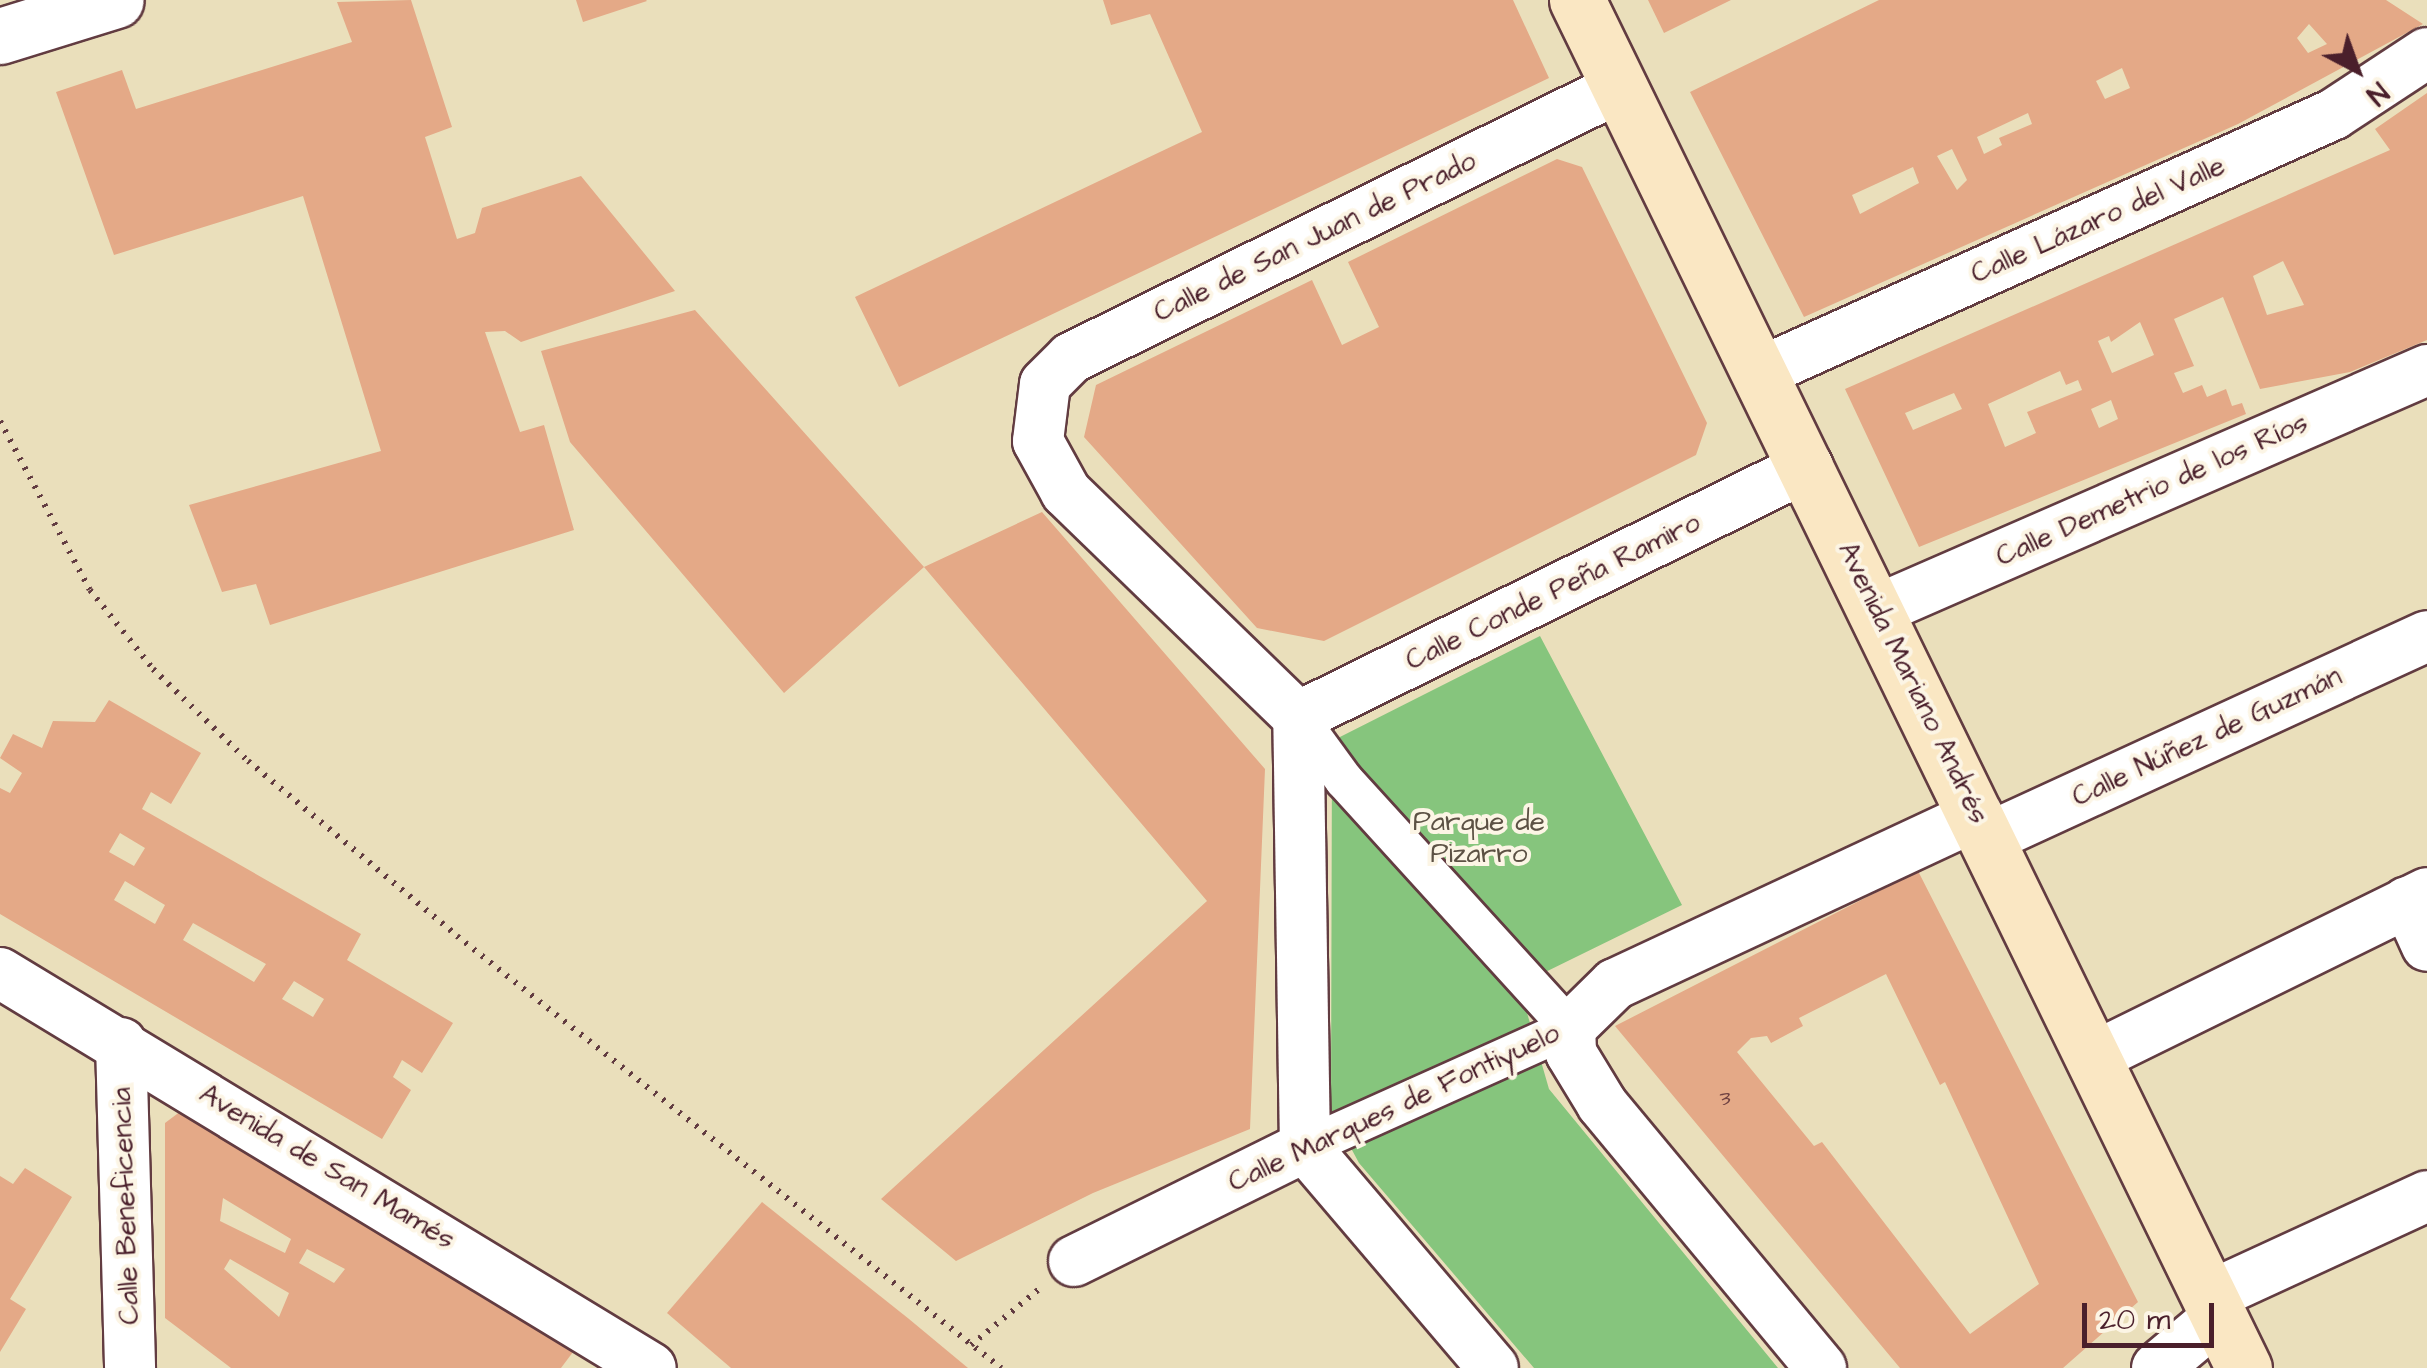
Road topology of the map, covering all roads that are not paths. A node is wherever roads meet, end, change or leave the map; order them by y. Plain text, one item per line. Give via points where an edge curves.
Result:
1 (116, 0) edge
2 (1577, 0) edge
3 (15, 31) edge
4 (2427, 53) edge
5 (1622, 86) junction
6 (2427, 370) edge
7 (1762, 372) junction
8 (1808, 466) junction
9 (1877, 610) junction
10 (2427, 636) edge
11 (1298, 716) junction
12 (1982, 826) junction
13 (2420, 914) edge
14 (0, 973) edge
15 (1570, 1028) junction
16 (121, 1043) junction
17 (2094, 1057) junction
18 (1306, 1147) junction
19 (2427, 1196) edge
20 (1074, 1261) road end
21 (2215, 1306) junction
22 (634, 1362) edge
23 (136, 1364) edge
24 (1493, 1368) edge
25 (1820, 1368) edge
26 (2157, 1368) edge
27 (2244, 1368) edge

1 - 3 street
2 - 5 main road, Avenida Mariano Andrés
4 - 7 street, Calle Lázaro del Valle via 2334,114
5 - 7 main road, Avenida Mariano Andrés
5 - 11 street, Calle de San Juan de Prado via 1072,358 1046,384 1038,440 1066,492
6 - 9 street, Calle Demetrio de los Ríos
7 - 8 main road, Avenida Mariano Andrés
8 - 9 main road, Avenida Mariano Andrés
8 - 11 street, Calle Conde Peña Ramiro
9 - 12 main road, Avenida Mariano Andrés
10 - 12 street, Calle Núñez de Guzmán
11 - 15 street via 1344,780
11 - 18 street
12 - 15 street, Calle Marques de Fontiyuelo via 1615,984
12 - 17 main road, Avenida Mariano Andrés
13 - 17 street
14 - 16 street, Avenida de San Mamés
15 - 18 street, Calle Marques de Fontiyuelo
15 - 25 street via 1571,1054 1602,1104
16 - 22 street, Avenida de San Mamés
16 - 23 street, Calle Beneficencia
17 - 21 main road, Avenida Mariano Andrés
18 - 20 street, Calle Marques de Fontiyuelo
18 - 24 street
19 - 21 street
21 - 26 street
21 - 27 main road, Avenida Mariano Andrés

